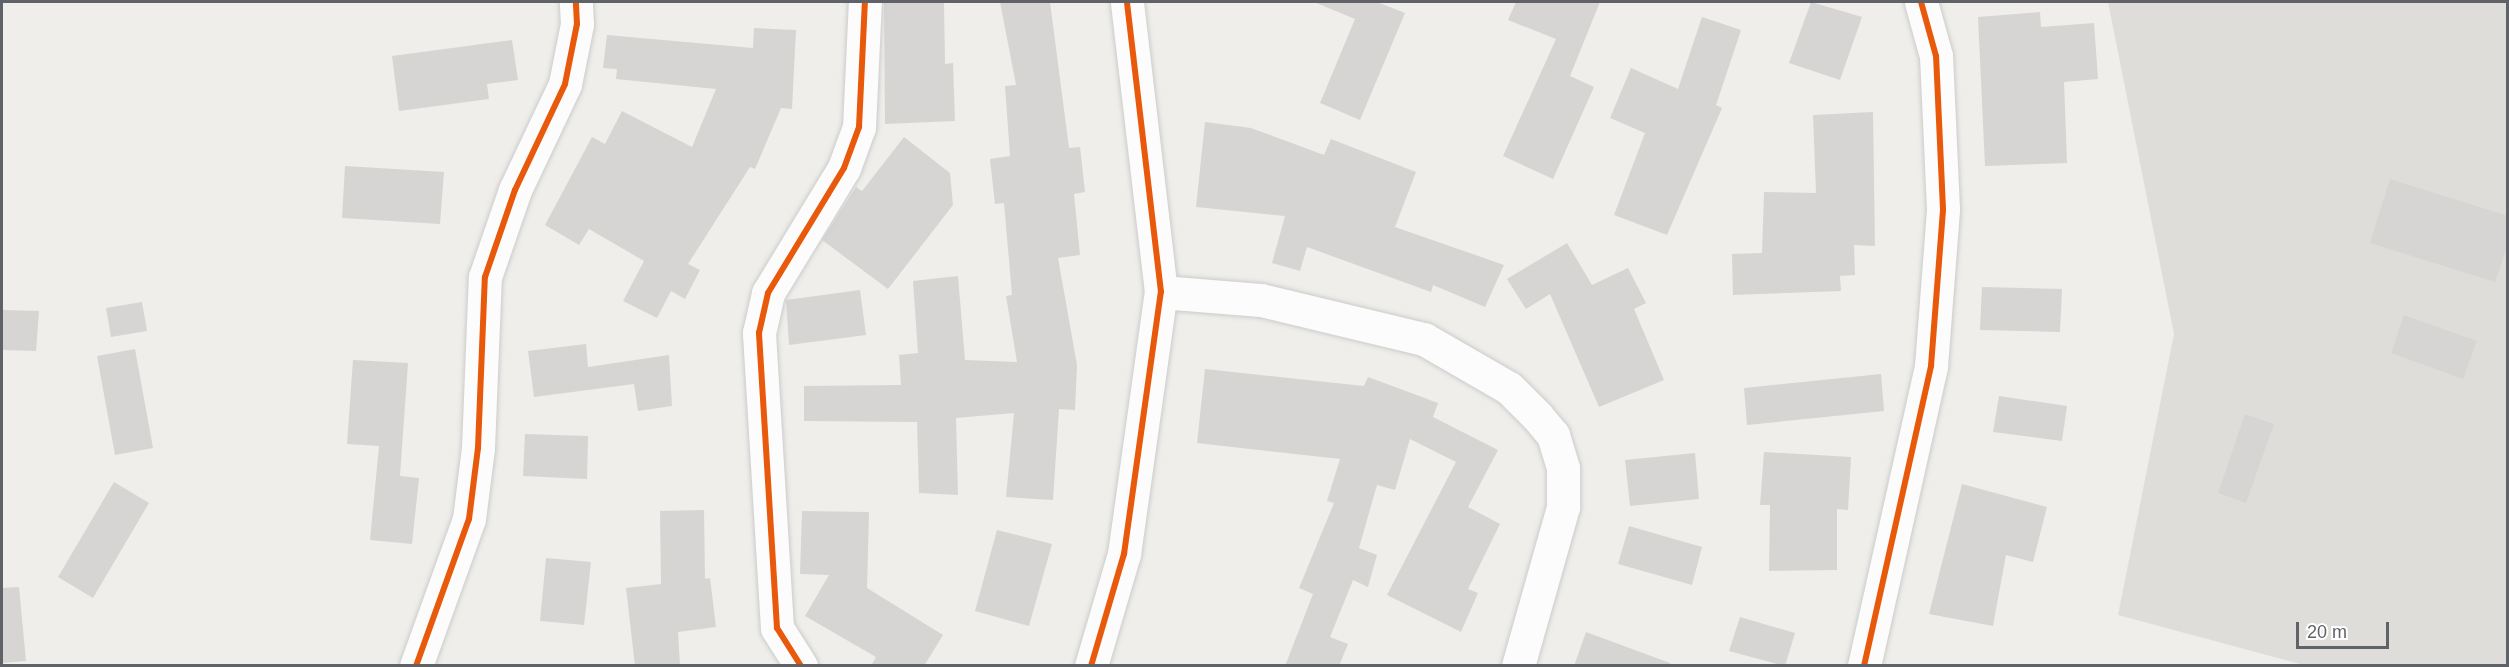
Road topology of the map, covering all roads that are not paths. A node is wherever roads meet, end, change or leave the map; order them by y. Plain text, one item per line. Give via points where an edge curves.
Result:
1 (576, 2) edge
2 (866, 2) edge
3 (1127, 2) edge
4 (1920, 2) edge
5 (1161, 292) junction
6 (416, 666) edge
7 (801, 666) edge
8 (1091, 666) edge
9 (1518, 666) edge
10 (1864, 666) edge

1 - 6 street via 578,24 565,84 516,190 485,277 478,448 469,519
2 - 7 street via 859,127 844,168 768,293 759,333 777,628
3 - 5 street
4 - 10 street via 1936,56 1943,209 1931,366
5 - 8 street via 1124,554
5 - 9 street via 1260,300 1424,339 1509,388 1537,416 1553,435 1563,468 1563,507

